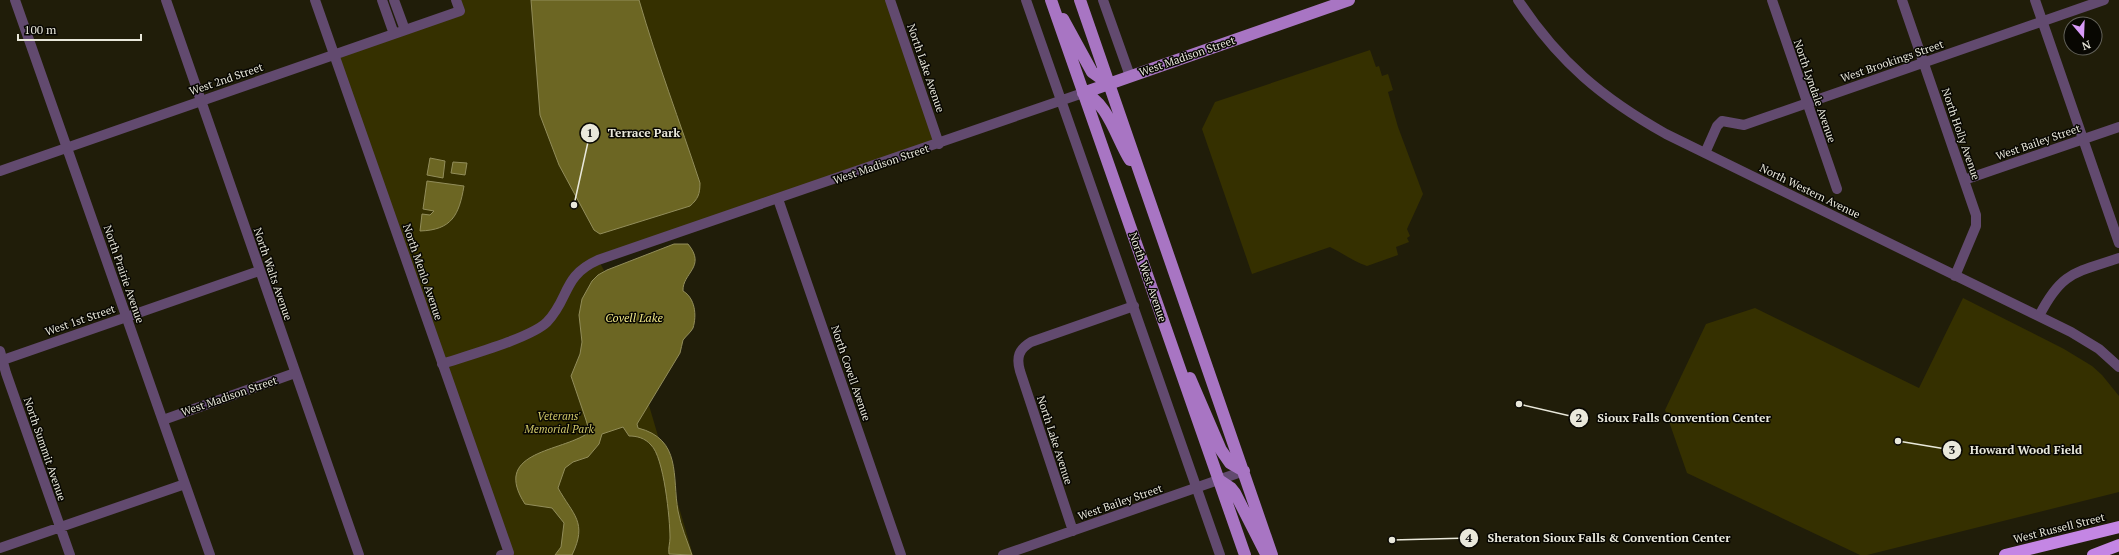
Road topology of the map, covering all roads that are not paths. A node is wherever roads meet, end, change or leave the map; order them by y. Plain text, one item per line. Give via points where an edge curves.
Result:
1 (15, 0) edge
2 (166, 0) edge
3 (315, 0) edge
4 (382, 0) edge
5 (394, 0) edge
6 (456, 0) edge
7 (890, 0) edge
8 (1026, 0) edge
9 (1080, 0) edge
10 (1103, 0) edge
11 (1349, 0) edge
12 (1518, 0) edge
13 (1772, 0) edge
14 (1902, 0) edge
15 (2035, 0) edge
16 (2104, 0) edge
17 (1052, 4) edge
18 (2042, 21) junction
19 (405, 30) junction
20 (394, 34) junction
21 (334, 55) junction
22 (1924, 62) junction
23 (1130, 76) junction
24 (1109, 84) junction
25 (1083, 93) junction
26 (201, 101) junction
27 (1062, 101) junction
28 (1807, 104) junction
29 (2119, 127) edge
30 (2083, 139) junction
31 (939, 144) junction
32 (67, 147) junction
33 (1705, 153) junction
34 (0, 171) edge
35 (1141, 174) junction
36 (1964, 180) junction
37 (1837, 189) dead end
38 (778, 199) junction
39 (2119, 243) edge
40 (2119, 258) edge
41 (259, 271) junction
42 (1955, 276) junction
43 (1134, 306) junction
44 (2040, 316) junction
45 (126, 317) junction
46 (1171, 344) junction
47 (1, 357) edge
48 (442, 364) junction
49 (2119, 367) edge
50 (295, 373) junction
51 (163, 420) junction
52 (1244, 471) junction
53 (1218, 480) junction
54 (185, 484) junction
55 (1197, 488) junction
56 (2119, 523) edge
57 (60, 527) junction
58 (2119, 527) edge
59 (1073, 531) junction
60 (2084, 535) junction
61 (2119, 545) edge
62 (0, 548) edge
63 (505, 554) edge
64 (2119, 554) edge
65 (70, 555) edge
66 (210, 555) edge
67 (359, 555) edge
68 (901, 555) edge
69 (1003, 555) edge
70 (1220, 555) edge
71 (1245, 555) edge
72 (1267, 555) edge
73 (1272, 555) edge
74 (2005, 555) edge
75 (2093, 555) edge
76 (2114, 555) edge

1 - 32 street, North Prairie Avenue
2 - 26 street, North Walts Avenue
3 - 21 street, North Menlo Avenue
4 - 20 street
5 - 19 street
6 - 19 street, West 2nd Street via 460,11
7 - 31 street, North Lake Avenue
8 - 27 street, North West Avenue
9 - 24 main road
10 - 23 street
11 - 23 main road, West Madison Street
12 - 33 street, North Western Avenue via 1555,49 1590,85 1640,120
13 - 28 street, North Lyndale Avenue
14 - 22 street, North Holly Avenue
15 - 18 street
16 - 18 street, West Brookings Street
17 - 24 main road via 1092,72
17 - 25 main road, North West Avenue
18 - 22 street, West Brookings Street
18 - 30 street
19 - 20 street, West 2nd Street
20 - 21 street, West 2nd Street
21 - 26 street, West 2nd Street
21 - 48 street, North Menlo Avenue
22 - 28 street, West Brookings Street
22 - 36 street, North Holly Avenue
23 - 24 main road, West Madison Street
24 - 25 main road, West Madison Street
24 - 35 main road
25 - 27 street, West Madison Street
25 - 35 main road via 1091,95 1100,104 1121,144
25 - 46 main road, North West Avenue
26 - 32 street, West 2nd Street
26 - 41 street, North Walts Avenue
27 - 31 street, West Madison Street
27 - 43 street, North West Avenue
28 - 33 street, West Brookings Street via 1744,125 1722,121 1717,126
28 - 37 street, North Lyndale Avenue
29 - 30 street, West Bailey Street
30 - 36 street, West Bailey Street
30 - 39 street
31 - 38 street, West Madison Street
32 - 34 street, West 2nd Street
32 - 45 street, North Prairie Avenue
33 - 42 street, North Western Avenue
35 - 52 main road
36 - 42 street, North Holly Avenue via 1976,215 1976,226
38 - 48 street, West Madison Street via 585,266 569,283 553,315 539,328
38 - 68 street, North Covell Avenue
40 - 44 street via 2064,279 2048,298
41 - 45 street, West 1st Street
41 - 50 street, North Walts Avenue
42 - 44 street, North Western Avenue
43 - 55 street, North West Avenue
43 - 59 street, North Lake Avenue via 1031,342 1019,351 1020,371
44 - 49 street, North Western Avenue via 2088,342
45 - 47 street, West 1st Street
45 - 51 street, North Prairie Avenue
46 - 52 main road via 1190,378 1221,450 1230,463
46 - 53 main road, North West Avenue
47 - 57 street, North Summit Avenue
48 - 63 street, North Menlo Avenue
50 - 51 street, West Madison Street
50 - 67 street, North Walts Avenue
51 - 54 street, North Prairie Avenue
52 - 53 street, West Bailey Street
52 - 73 main road
53 - 55 street, West Bailey Street
53 - 71 main road, North West Avenue
53 - 72 main road via 1236,493
54 - 57 street
54 - 66 street, North Prairie Avenue
55 - 59 street, West Bailey Street
55 - 70 street, North West Avenue
56 - 60 highway
57 - 62 street
57 - 65 street, North Summit Avenue
58 - 60 highway, West Russell Street
59 - 69 street, West Bailey Street
60 - 74 highway, West Russell Street
61 - 75 highway
64 - 76 highway

